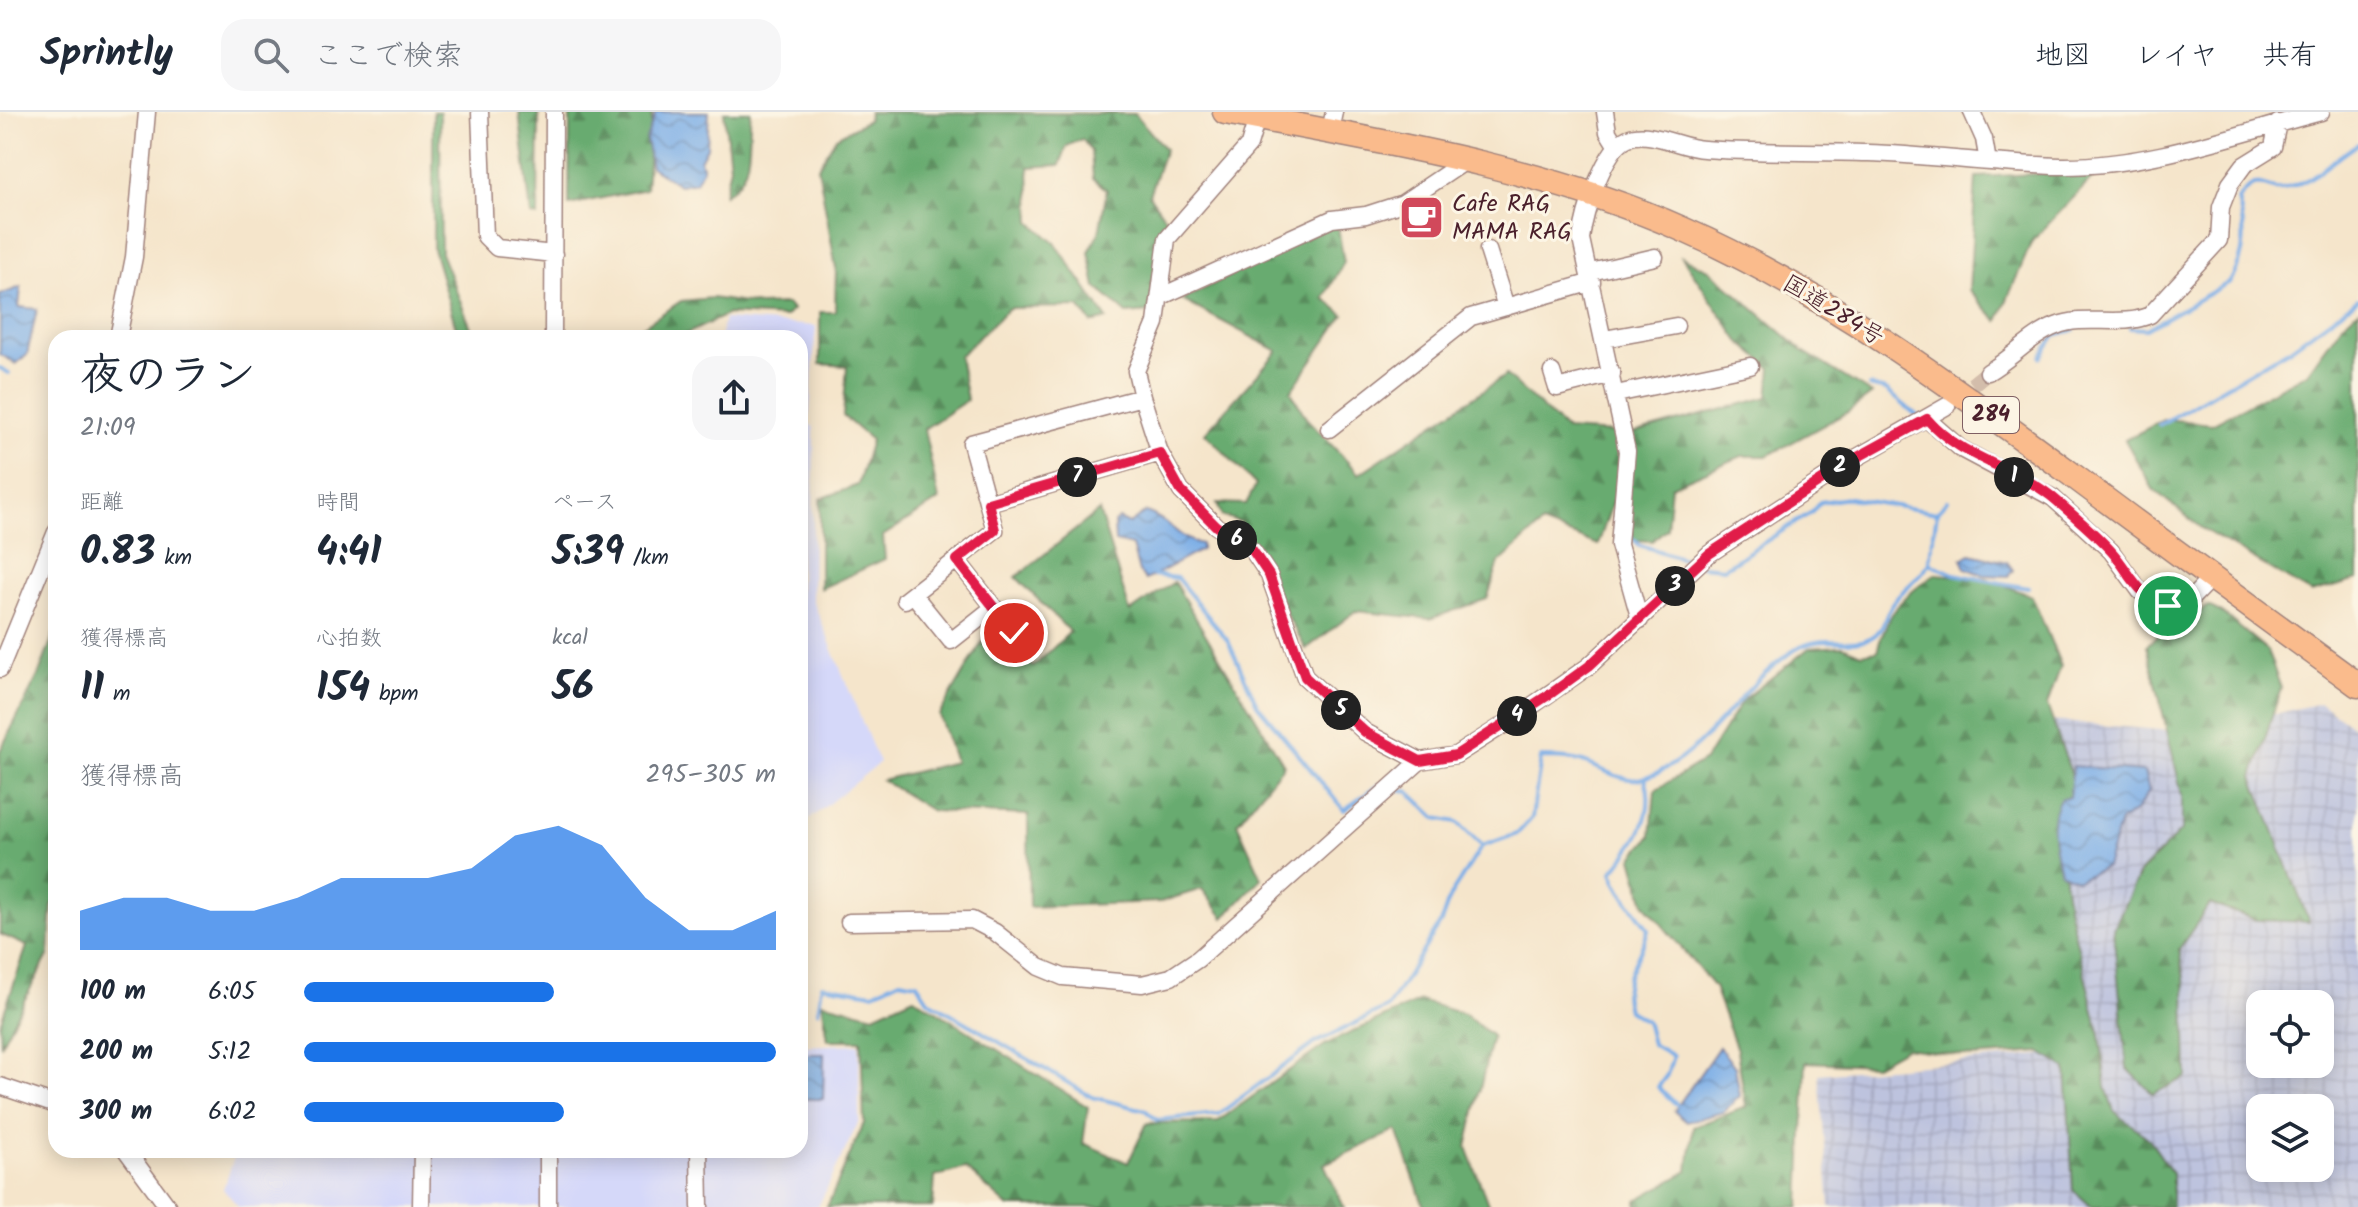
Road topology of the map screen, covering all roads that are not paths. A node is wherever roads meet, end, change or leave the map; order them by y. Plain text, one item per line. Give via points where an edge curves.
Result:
1 (147, 112) edge
2 (480, 112) edge
3 (554, 112) edge
4 (1225, 112) edge
5 (1605, 112) edge
6 (1972, 112) edge
7 (2321, 112) edge
8 (1257, 118) junction
9 (1332, 122) edge
10 (2278, 123) junction
11 (1616, 145) junction
12 (1464, 162) junction
13 (1988, 162) junction
14 (1594, 195) junction
15 (1488, 250) dead end
16 (554, 254) junction
17 (1655, 257) dead end
18 (1592, 277) junction
19 (1162, 296) junction
20 (1506, 307) junction
21 (1676, 326) dead end
22 (120, 330) edge
23 (553, 330) edge
24 (1604, 339) junction
25 (1750, 366) dead end
26 (1552, 372) dead end
27 (1988, 372) tunnel mouth
28 (1612, 374) junction
29 (1616, 394) junction
30 (1142, 397) junction
31 (1947, 406) tunnel mouth
32 (1927, 419) junction
33 (1329, 429) dead end
34 (1160, 453) junction
35 (988, 503) junction
36 (48, 552) edge
37 (957, 560) junction
38 (2211, 578) junction
39 (994, 607) junction
40 (1640, 620) junction
41 (1014, 633) dead end
42 (0, 669) edge
43 (2358, 685) edge
44 (1420, 761) junction
45 (849, 922) dead end
46 (0, 1086) edge
47 (48, 1102) edge
48 (132, 1158) edge
49 (422, 1158) edge
50 (548, 1158) edge
51 (699, 1158) edge
52 (168, 1207) edge
53 (421, 1207) edge
54 (548, 1207) edge
55 (700, 1207) edge

1 - 22 street via 134,257
2 - 16 street via 485,236 497,248
3 - 16 street
4 - 8 highway, 国道284号 / 284
5 - 11 street
6 - 13 street
7 - 10 street
8 - 9 highway, 国道284号 / 284
8 - 19 street via 1249,145 1167,239
9 - 12 highway, 国道284号 / 284
10 - 13 street via 2101,165
10 - 27 street via 2273,147 2244,165 2230,184 2221,207 2219,240 2150,315 2054,326
11 - 13 street via 1644,136 1706,149
11 - 14 street
12 - 14 highway, 国道284号 / 284
12 - 19 street via 1403,203 1332,219
14 - 18 street via 1581,239
14 - 38 highway, 国道284号 / 284 via 1682,229 1795,287 1930,370
15 - 20 street
16 - 23 street
17 - 18 street
18 - 20 street
18 - 24 street
19 - 30 street via 1136,371
20 - 33 street via 1471,317
21 - 24 street
24 - 28 street
25 - 29 street
26 - 28 street via 1557,388
28 - 29 street
29 - 40 street via 1627,451 1619,545
30 - 34 street
30 - 35 street via 971,443
31 - 32 street
32 - 38 street via 1961,449 2053,498 2111,551 2140,591 2158,603 2185,605
32 - 40 street via 1856,458 1709,554
34 - 35 street
34 - 44 street via 1181,491 1216,526 1253,551 1269,575 1305,677 1365,732
35 - 37 street via 995,530
36 - 42 street
37 - 39 street
37 - 39 street via 909,597 951,641
38 - 43 highway, 国道284号 / 284
39 - 41 street
40 - 44 street via 1589,666 1513,719 1456,755
44 - 45 street via 1198,959 1171,977 1142,984 1063,977 1039,967 972,920
46 - 47 street
48 - 52 street
49 - 53 street
50 - 54 street
51 - 55 street

